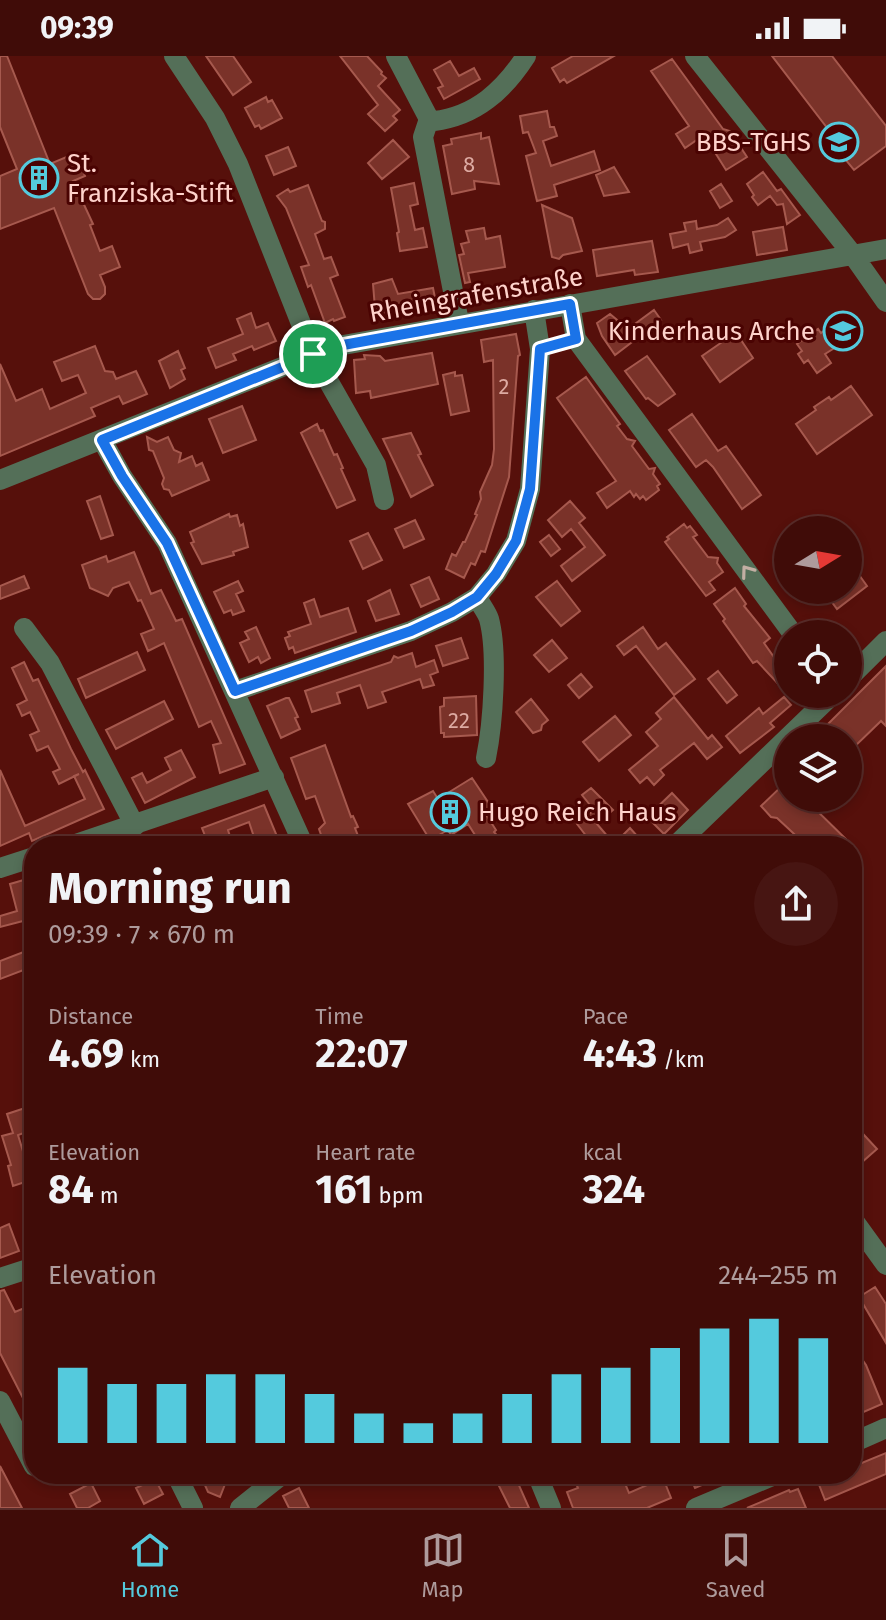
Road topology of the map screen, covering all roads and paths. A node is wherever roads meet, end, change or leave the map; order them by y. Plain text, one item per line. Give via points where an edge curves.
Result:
1 (174, 56) edge
2 (396, 56) edge
3 (526, 56) edge
4 (695, 56) edge
5 (429, 119) junction
6 (886, 249) edge
7 (853, 255) junction
8 (886, 302) edge
9 (570, 304) junction
10 (534, 310) junction
11 (459, 322) junction
12 (576, 339) junction
13 (540, 349) junction
14 (313, 354) junction
15 (102, 440) junction
16 (0, 480) edge
17 (384, 500) dead end
18 (477, 597) junction
19 (783, 620) edge
20 (24, 628) dead end
21 (886, 641) edge
22 (862, 665) edge
23 (235, 691) junction
24 (818, 708) edge
25 (486, 758) dead end
26 (274, 777) junction
27 (135, 826) junction
28 (102, 836) edge
29 (300, 836) edge
30 (685, 836) edge
31 (24, 860) edge
32 (0, 868) edge
33 (862, 1243) edge
34 (886, 1265) edge
35 (24, 1270) edge
36 (0, 1278) edge
37 (0, 1401) edge
38 (886, 1428) edge
39 (862, 1439) edge
40 (24, 1447) edge
41 (181, 1484) edge
42 (270, 1484) edge
43 (541, 1484) edge
44 (759, 1484) edge
45 (727, 1502) edge
46 (193, 1508) edge
47 (240, 1508) edge
48 (551, 1508) edge
49 (696, 1508) edge

1 - 14 street via 238,164
2 - 5 street
3 - 5 street via 496,95 442,120
4 - 7 street
5 - 11 street via 423,137
6 - 7 street, Rheingrafenstraße
7 - 8 street
7 - 9 street, Rheingrafenstraße
9 - 10 street, Rheingrafenstraße
9 - 12 street
10 - 11 street, Rheingrafenstraße
10 - 13 street
11 - 14 street, Rheingrafenstraße
12 - 13 street
19 -> 12 street
13 - 18 street via 530,489 516,541
14 - 15 street, Rheingrafenstraße
14 - 17 street via 376,465
15 - 16 street, Rheingrafenstraße
15 - 23 street via 167,543
18 - 23 street via 411,631
18 - 25 street via 489,618 492,656
20 - 27 street via 50,663
21 - 22 street
23 - 26 street
24 - 30 street
26 - 27 street
26 - 29 street
27 - 28 street
31 - 32 street
33 - 34 street
35 - 36 street
37 - 40 street
38 - 39 street
41 - 46 street
42 - 47 street
43 - 48 street
44 - 45 street
45 - 49 street

